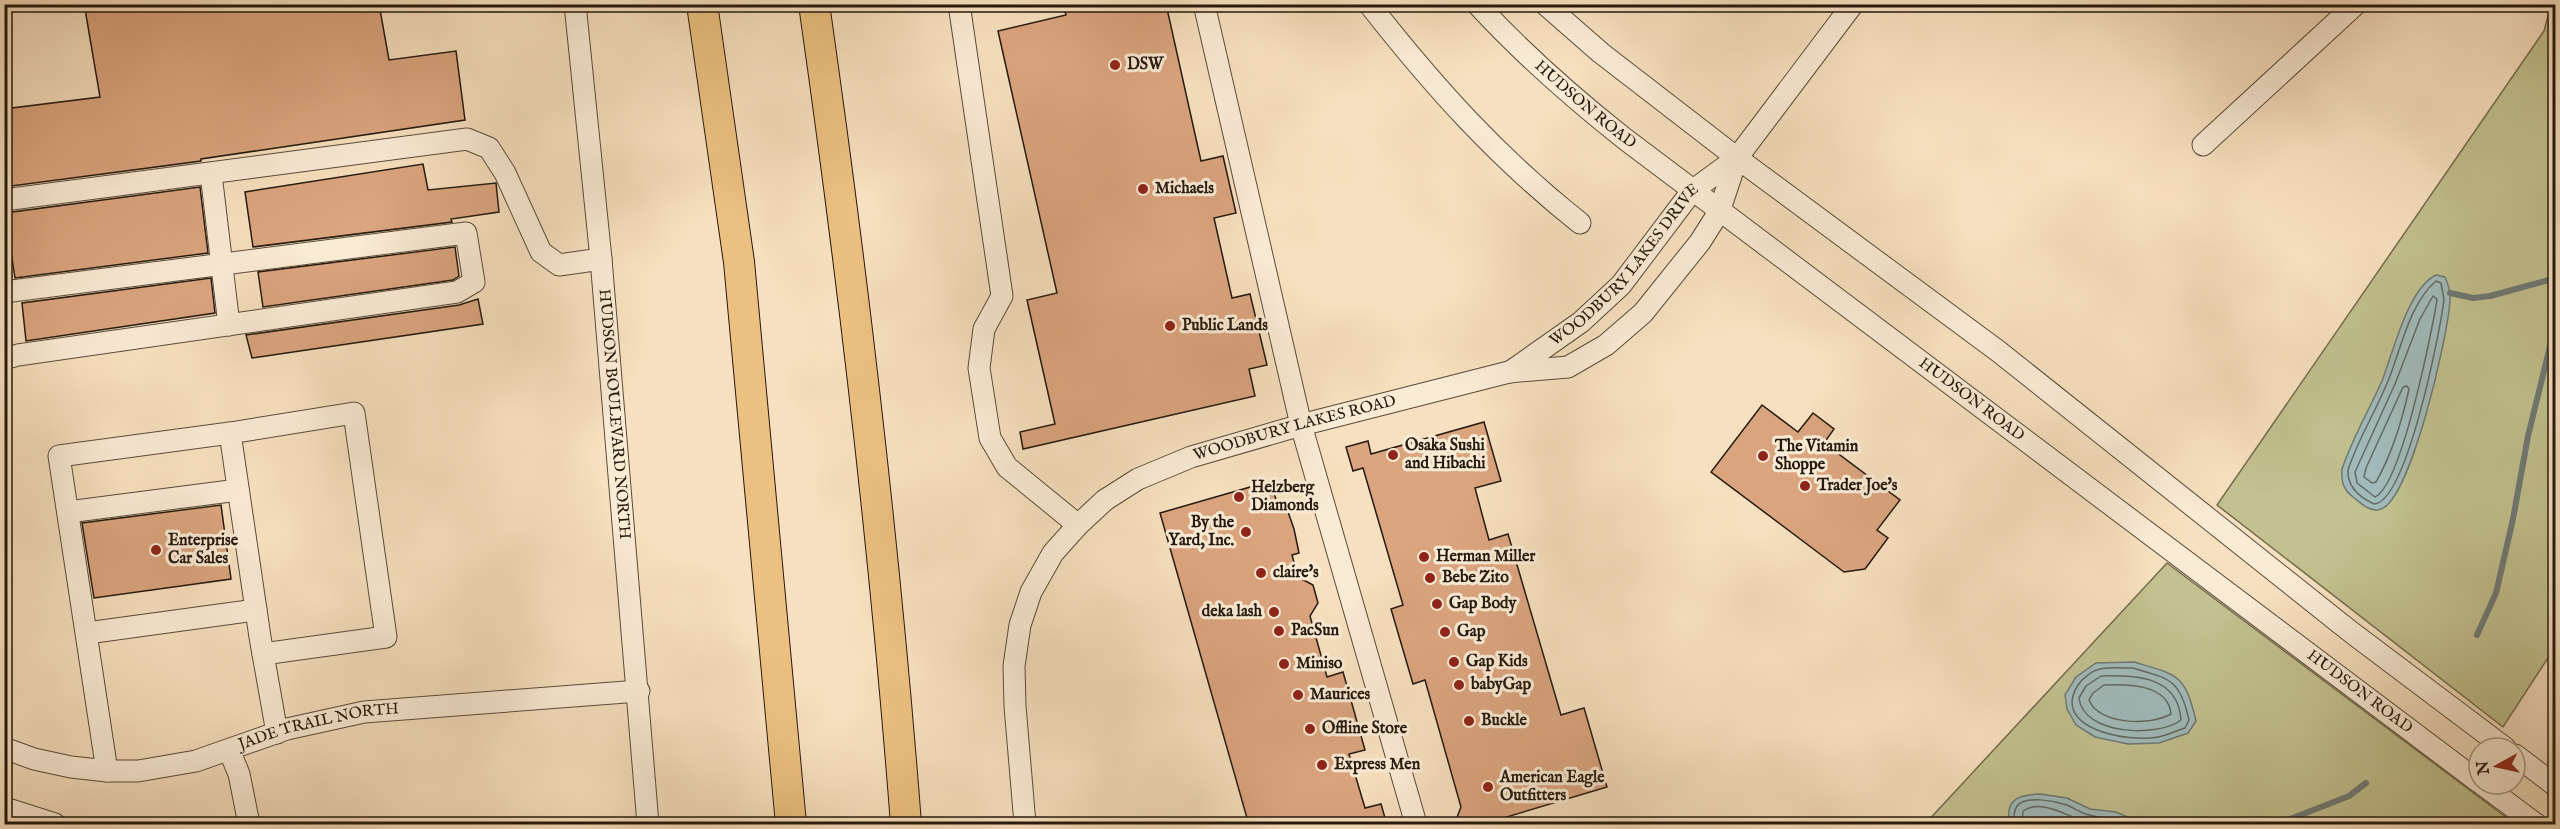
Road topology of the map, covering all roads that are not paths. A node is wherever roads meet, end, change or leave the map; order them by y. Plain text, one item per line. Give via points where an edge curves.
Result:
1 (574, 4) edge
2 (702, 4) edge
3 (814, 4) edge
4 (959, 4) edge
5 (1204, 4) edge
6 (1369, 4) edge
7 (1477, 4) edge
8 (1545, 4) edge
9 (1852, 4) edge
10 (2356, 4) edge
11 (2203, 145) dead end
12 (1737, 158) junction
13 (211, 174) junction
14 (1692, 191) junction
15 (4, 200) edge
16 (1719, 212) junction
17 (1580, 223) dead end
18 (601, 259) junction
19 (221, 264) junction
20 (4, 292) edge
21 (229, 325) junction
22 (4, 359) edge
23 (1509, 372) junction
24 (1301, 425) junction
25 (230, 432) junction
26 (238, 490) junction
27 (68, 513) junction
28 (1078, 525) junction
29 (256, 610) junction
30 (87, 633) junction
31 (263, 654) junction
32 (639, 691) junction
33 (277, 733) junction
34 (2489, 736) edge
35 (4, 748) edge
36 (229, 750) junction
37 (2527, 764) edge
38 (107, 771) junction
39 (2467, 773) edge
40 (2556, 786) edge
41 (2497, 796) edge
42 (4, 811) edge
43 (55, 825) edge
44 (249, 825) edge
45 (648, 825) edge
46 (791, 825) edge
47 (906, 825) edge
48 (1025, 825) edge
49 (1416, 825) edge
50 (2536, 825) edge

1 - 18 street, HUDSON BOULEVARD NORTH
2 - 46 highway via 739,262
3 - 47 highway via 863,370
4 - 28 street via 1002,296 984,329 979,369 990,438 1007,466
5 - 24 street
6 - 17 street via 1449,102 1496,151
7 - 14 street, HUDSON ROAD via 1517,48 1569,95
8 - 12 street via 1601,53
9 - 12 street
10 - 11 street
12 - 14 street, WOODBURY LAKES DRIVE
12 - 16 street, WOODBURY LAKES ROAD
12 - 34 street via 1998,351 2351,632
13 - 15 street
13 - 18 street via 467,139 489,148 505,173 541,252 559,265
13 - 19 street
14 - 16 street, HUDSON ROAD
14 - 23 street, WOODBURY LAKES DRIVE via 1621,285 1581,322
16 - 23 street, WOODBURY LAKES ROAD via 1643,313 1606,345 1568,367
16 - 39 street, HUDSON ROAD
18 - 32 street, HUDSON BOULEVARD NORTH
19 - 20 street
19 - 21 street
19 - 21 street via 466,233 474,282 458,292
21 - 22 street
23 - 24 street, WOODBURY LAKES ROAD
24 - 28 street, WOODBURY LAKES ROAD via 1164,467 1105,500
24 - 49 street
25 - 26 street
25 - 27 street via 59,456
25 - 31 street via 354,413 356,425 386,637
26 - 27 street
26 - 29 street
27 - 30 street
28 - 48 street, WOODBURY LAKES ROAD via 1053,553 1031,592 1020,625 1014,666 1015,706
29 - 30 street
29 - 31 street
30 - 38 street
31 - 33 street
32 - 33 street, JADE TRAIL NORTH via 383,710
32 - 45 street, HUDSON BOULEVARD NORTH
33 - 36 street, JADE TRAIL NORTH
35 - 38 street, JADE TRAIL NORTH via 60,765
36 - 38 street, JADE TRAIL NORTH via 171,766
36 - 44 street via 239,774
37 - 40 street
41 - 50 street, HUDSON ROAD
42 - 43 street

